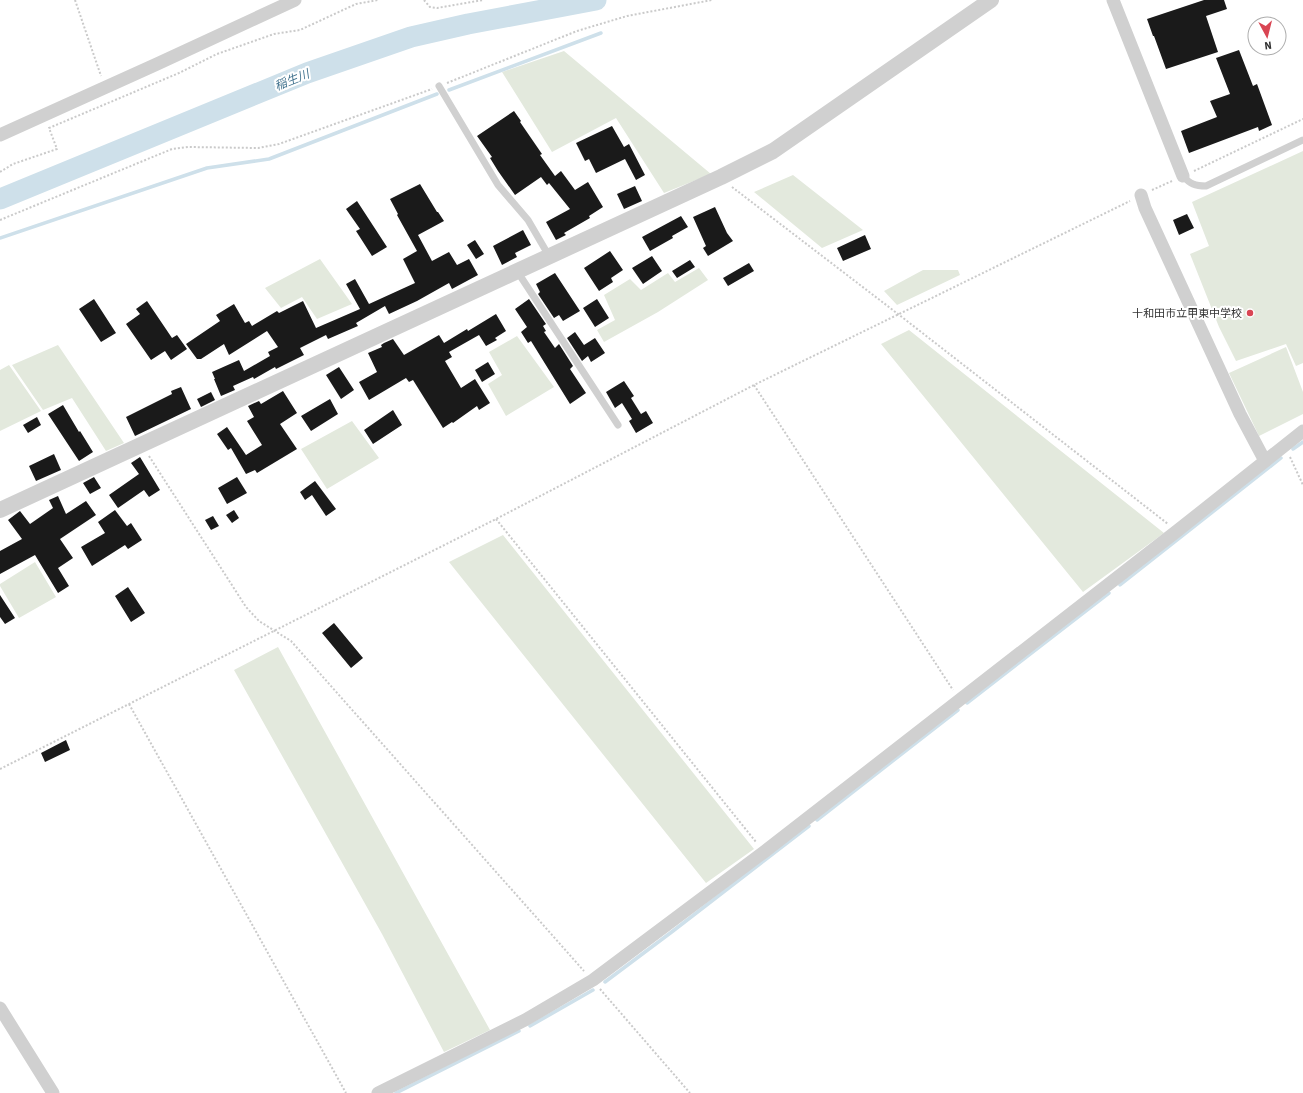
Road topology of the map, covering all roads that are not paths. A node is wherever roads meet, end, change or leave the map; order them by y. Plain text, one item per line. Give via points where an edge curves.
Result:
1 (295, 0) edge
2 (991, 0) edge
3 (1113, 0) edge
4 (439, 86) road end
5 (0, 135) edge
6 (1303, 140) edge
7 (1183, 176) joint
8 (1141, 195) road end
9 (549, 257) junction
10 (517, 271) junction
11 (618, 425) dead end
12 (1303, 431) edge
13 (1265, 461) junction
14 (0, 510) edge
15 (0, 1008) edge
16 (53, 1093) edge
17 (378, 1093) edge

1 - 5 street
2 - 9 street via 772,151
3 - 7 street
4 - 9 lane via 498,185 528,220
6 - 7 lane via 1206,186 1195,186
8 - 13 street via 1240,414
9 - 10 street
10 - 11 lane
10 - 14 street
12 - 13 street
13 - 17 street via 764,852 592,980 525,1020
15 - 16 street

